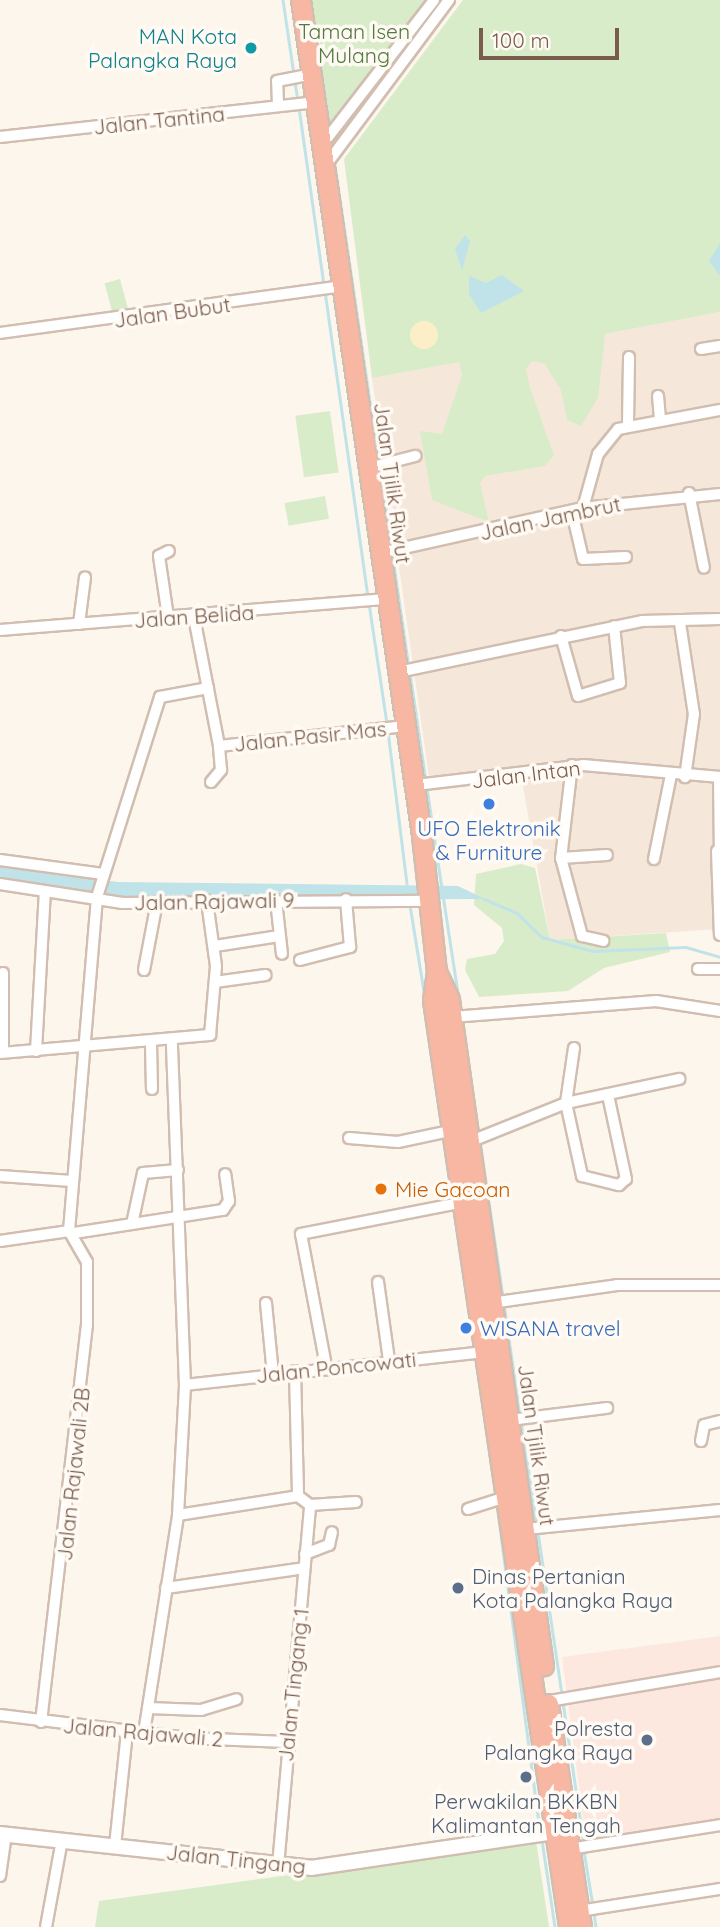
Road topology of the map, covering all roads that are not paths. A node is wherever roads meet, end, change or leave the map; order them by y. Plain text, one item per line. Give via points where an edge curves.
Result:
1 (302, 0) edge
2 (434, 0) edge
3 (449, 0) edge
4 (314, 74) junction
5 (317, 102) junction
6 (278, 105) junction
7 (0, 137) edge
8 (322, 145) junction
9 (325, 166) junction
10 (342, 286) junction
11 (0, 333) edge
12 (720, 346) edge
13 (701, 349) dead end
14 (629, 357) dead end
15 (658, 396) dead end
16 (720, 410) edge
17 (660, 419) junction
18 (628, 423) junction
19 (415, 456) dead end
20 (369, 468) junction
21 (689, 493) junction
22 (720, 494) edge
23 (583, 508) junction
24 (572, 512) junction
25 (169, 551) dead end
26 (381, 553) junction
27 (626, 557) dead end
28 (705, 568) dead end
29 (85, 577) dead end
30 (387, 599) junction
31 (169, 617) junction
32 (194, 617) junction
33 (720, 619) edge
34 (680, 623) junction
35 (79, 624) junction
36 (614, 626) junction
37 (0, 629) edge
38 (561, 636) junction
39 (398, 672) junction
40 (208, 688) junction
41 (406, 726) junction
42 (219, 746) junction
43 (572, 765) junction
44 (670, 775) junction
45 (720, 777) edge
46 (685, 778) junction
47 (211, 782) dead end
48 (416, 785) junction
49 (718, 853) edge
50 (607, 855) dead end
51 (561, 858) junction
52 (654, 859) dead end
53 (0, 860) edge
54 (103, 877) junction
55 (0, 884) edge
56 (428, 889) junction
57 (45, 891) junction
58 (720, 891) edge
59 (97, 899) junction
60 (346, 899) junction
61 (276, 900) junction
62 (207, 901) junction
63 (157, 902) junction
64 (720, 935) edge
65 (279, 936) junction
66 (603, 941) dead end
67 (215, 946) junction
68 (282, 954) dead end
69 (300, 960) dead end
70 (698, 969) dead end
71 (720, 969) edge
72 (144, 970) dead end
73 (437, 972) junction
74 (3, 974) dead end
75 (266, 975) dead end
76 (215, 982) junction
77 (720, 1011) edge
78 (452, 1017) junction
79 (172, 1040) junction
80 (151, 1043) junction
81 (574, 1048) dead end
82 (83, 1050) junction
83 (36, 1051) junction
84 (1, 1052) edge
85 (679, 1079) dead end
86 (152, 1089) dead end
87 (608, 1094) junction
88 (566, 1103) junction
89 (454, 1130) junction
90 (349, 1138) dead end
91 (468, 1142) junction
92 (178, 1170) junction
93 (225, 1174) dead end
94 (0, 1177) edge
95 (72, 1181) junction
96 (464, 1202) junction
97 (178, 1218) junction
98 (132, 1224) junction
99 (71, 1232) junction
100 (0, 1241) edge
101 (378, 1282) dead end
102 (720, 1285) edge
103 (266, 1303) dead end
104 (486, 1303) junction
105 (487, 1352) junction
106 (388, 1360) junction
107 (326, 1366) junction
108 (295, 1371) junction
109 (273, 1374) junction
110 (185, 1385) junction
111 (607, 1408) dead end
112 (510, 1420) junction
113 (720, 1421) edge
114 (701, 1441) dead end
115 (298, 1496) junction
116 (509, 1496) junction
117 (356, 1502) dead end
118 (310, 1505) junction
119 (468, 1509) dead end
120 (720, 1510) edge
121 (178, 1515) junction
122 (526, 1529) junction
123 (332, 1532) dead end
124 (305, 1554) junction
125 (304, 1567) junction
126 (166, 1588) junction
127 (720, 1672) edge
128 (236, 1699) dead end
129 (545, 1705) junction
130 (148, 1708) junction
131 (0, 1715) edge
132 (41, 1723) junction
133 (127, 1731) junction
134 (144, 1733) junction
135 (287, 1742) junction
136 (720, 1825) edge
137 (554, 1832) junction
138 (3, 1834) edge
139 (62, 1840) junction
140 (115, 1846) junction
141 (569, 1849) junction
142 (278, 1866) junction
143 (0, 1876) edge
144 (720, 1889) edge
145 (581, 1919) edge
146 (46, 1927) edge
147 (569, 1927) edge

1 - 4 highway, Jalan Tjilik Riwut
2 - 8 street
3 - 9 street
4 - 5 highway, Jalan Tjilik Riwut
4 - 6 street via 277,81
5 - 6 street, Jalan Tantina
5 - 8 highway, Jalan Tjilik Riwut
6 - 7 street, Jalan Tantina
8 - 9 highway, Jalan Tjilik Riwut
9 - 10 highway, Jalan Tjilik Riwut
10 - 11 street, Jalan Bubut
10 - 20 highway, Jalan Tjilik Riwut
12 - 13 street
14 - 18 street
15 - 17 street
16 - 17 street
17 - 18 street
18 - 23 street via 598,454
19 - 20 street
20 - 26 highway, Jalan Tjilik Riwut
21 - 22 street, Jalan Jambrut
21 - 23 street, Jalan Jambrut
21 - 28 street
23 - 24 street, Jalan Jambrut
24 - 26 street, Jalan Jambrut
24 - 27 street via 583,559
25 - 31 street via 159,556
26 - 30 highway, Jalan Tjilik Riwut
29 - 35 street
30 - 32 street, Jalan Belida
30 - 39 highway, Jalan Tjilik Riwut
31 - 32 street, Jalan Belida
31 - 35 street, Jalan Belida
32 - 40 street, Jalan Pasir Mas
33 - 34 street
34 - 36 street
34 - 46 street via 694,714
35 - 37 street, Jalan Belida
36 - 38 street
36 - 38 street via 620,683 578,696
38 - 39 street
39 - 41 highway, Jalan Tjilik Riwut
40 - 42 street, Jalan Pasir Mas
40 - 54 street via 160,697
41 - 42 street, Jalan Pasir Mas
41 - 48 highway, Jalan Tjilik Riwut
42 - 47 street via 221,770
43 - 44 street, Jalan Intan
43 - 48 street, Jalan Intan
43 - 51 street
44 - 46 street, Jalan Intan
44 - 52 street
45 - 46 street, Jalan Intan
45 - 49 street
48 - 56 highway, Jalan Tjilik Riwut
49 - 58 street
50 - 51 street
51 - 66 street via 582,936
53 - 54 street
54 - 59 street
55 - 57 street, Jalan Rajawali 9
56 - 60 street, Jalan Rajawali 9
56 - 73 highway, Jalan Tjilik Riwut
57 - 59 street, Jalan Rajawali 9
57 - 83 street
58 - 64 street
59 - 63 street, Jalan Rajawali 9
59 - 82 street
60 - 61 street, Jalan Rajawali 9
60 - 69 street via 350,947
61 - 62 street, Jalan Rajawali 9
61 - 65 street
62 - 63 street, Jalan Rajawali 9
62 - 67 street
63 - 72 street
65 - 67 street
65 - 68 street
67 - 76 street
70 - 71 street
73 - 78 highway, Jalan Tjilik Riwut
73 - 89 highway, Jalan Tjilik Riwut via 433,1001
74 - 84 street
75 - 76 street
76 - 79 street via 214,1030 204,1038
77 - 78 street via 656,1001
78 - 91 highway, Jalan Tjilik Riwut
79 - 80 street
79 - 92 street
80 - 82 street
80 - 86 street
81 - 88 street
82 - 83 street
82 - 95 street
83 - 84 street
85 - 87 street
87 - 88 street
87 - 88 street via 626,1179 619,1185 582,1176
88 - 91 street
89 - 90 street via 398,1142
89 - 96 highway, Jalan Tjilik Riwut
91 - 104 highway, Jalan Tjilik Riwut
92 - 97 street
92 - 98 street via 143,1173
93 - 97 street via 227,1208
94 - 95 street
95 - 99 street
96 - 104 highway, Jalan Tjilik Riwut
96 - 107 street via 301,1234
97 - 98 street
97 - 110 street
98 - 99 street
99 - 100 street
99 - 132 street, Jalan Rajawali 2B via 87,1262 87,1325
101 - 106 street
102 - 104 street via 617,1285
103 - 109 street
104 - 105 highway, Jalan Tjilik Riwut
104 - 112 highway, Jalan Tjilik Riwut
105 - 106 street, Jalan Poncowati
105 - 116 highway, Jalan Tjilik Riwut
106 - 107 street, Jalan Poncowati
107 - 108 street, Jalan Poncowati
108 - 109 street, Jalan Poncowati
108 - 115 street
109 - 110 street, Jalan Poncowati
110 - 121 street
111 - 112 street
112 - 122 highway, Jalan Tjilik Riwut
113 - 114 street via 704,1425
115 - 118 street
115 - 121 street
116 - 119 street
116 - 129 highway, Jalan Tjilik Riwut
117 - 118 street
118 - 124 street, Jalan Tingang 1
120 - 122 street
121 - 126 street
122 - 129 highway, Jalan Tjilik Riwut
123 - 124 street via 328,1545
124 - 125 street, Jalan Tingang 1
125 - 126 street
125 - 135 street, Jalan Tingang 1
126 - 130 street
127 - 129 street
128 - 130 street via 201,1710
129 - 137 highway, Jalan Tjilik Riwut
129 - 141 highway, Jalan Tjilik Riwut
130 - 134 street
131 - 132 street, Jalan Rajawali 2
132 - 133 street, Jalan Rajawali 2
133 - 134 street, Jalan Rajawali 2
133 - 140 street
134 - 135 street, Jalan Rajawali 2
135 - 142 street, Jalan Tingang 1
136 - 141 street
137 - 142 main road, Jalan Tingang via 323,1867
137 - 147 highway, Jalan Tjilik Riwut
138 - 139 main road, Jalan Tingang
138 - 143 street
139 - 140 main road, Jalan Tingang
139 - 146 street
140 - 142 main road, Jalan Tingang
141 - 145 highway, Jalan Tjilik Riwut
144 - 145 street

